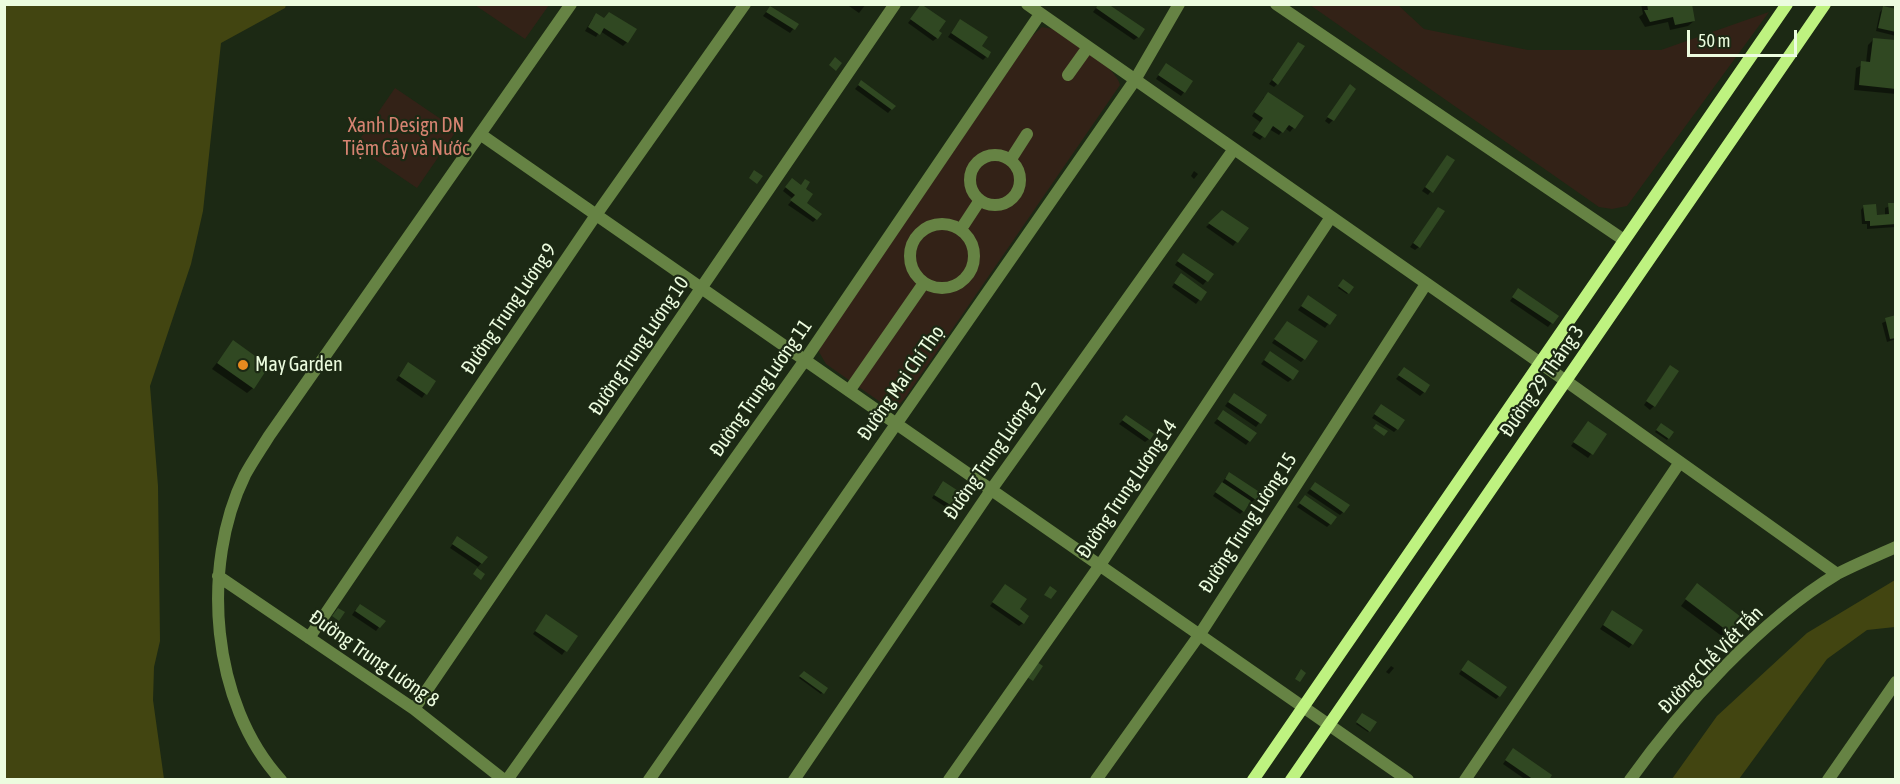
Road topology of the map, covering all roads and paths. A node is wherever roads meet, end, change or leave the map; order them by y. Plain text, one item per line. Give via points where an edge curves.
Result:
1 (571, 4) edge
2 (745, 4) edge
3 (895, 4) edge
4 (1027, 4) edge
5 (1179, 4) edge
6 (1276, 4) edge
7 (1787, 4) edge
8 (1825, 4) edge
9 (1040, 14) junction
10 (1088, 47) junction
11 (1068, 75) dead end
12 (1135, 80) junction
13 (480, 134) junction
14 (1028, 135) dead end
15 (1234, 149) junction
16 (1011, 159) junction
17 (980, 200) junction
18 (596, 215) junction
19 (1331, 217) junction
20 (961, 229) junction
21 (1624, 240) junction
22 (924, 283) junction
23 (1426, 284) junction
24 (702, 289) junction
25 (805, 360) junction
26 (1539, 362) junction
27 (1566, 381) junction
28 (849, 391) junction
29 (897, 424) junction
30 (1680, 462) junction
31 (991, 490) junction
32 (1896, 547) edge
33 (1100, 565) junction
34 (1838, 574) junction
35 (218, 576) junction
36 (1200, 634) junction
37 (309, 638) junction
38 (1896, 682) edge
39 (1303, 707) junction
40 (414, 709) junction
41 (1329, 724) junction
42 (281, 780) edge
43 (506, 780) edge
44 (649, 780) edge
45 (794, 780) edge
46 (949, 780) edge
47 (1096, 780) edge
48 (1253, 780) edge
49 (1291, 780) edge
50 (1408, 780) edge
51 (1465, 780) edge
52 (1630, 780) edge
53 (1828, 780) edge

1 - 13 street
2 - 18 street, Đường Trung Lương 9
3 - 24 street, Đường Trung Lương 10
4 - 9 street
5 - 12 street, Đường Mai Chí Thọ
6 - 21 street
7 - 21 street, Đường 29 Tháng 3
8 - 27 street, Đường 29 Tháng 3
9 - 10 street
9 - 25 street, Đường Trung Lương 11
10 - 11 street
10 - 12 street
12 - 15 street
12 - 29 street, Đường Mai Chí Thọ
13 - 18 street
13 - 35 street via 245,476 226,531
14 - 16 street
15 - 19 street
15 - 31 street, Đường Trung Lương 12
16 - 17 street via 990,154 973,166 970,182
16 - 17 street via 1021,177 1014,197 1000,205
17 - 20 street
18 - 24 street
18 - 37 street, Đường Trung Lương 9
19 - 23 street
19 - 33 street, Đường Trung Lương 14
20 - 22 street via 975,253 971,271 950,287
20 - 22 street via 934,224 913,241 912,268
21 - 26 street, Đường 29 Tháng 3
22 - 28 street
23 - 26 street
23 - 36 street, Đường Trung Lương 15
24 - 25 street
24 - 40 street, Đường Trung Lương 10
25 - 28 street
25 - 43 street, Đường Trung Lương 11
26 - 27 street
26 - 39 street, Đường 29 Tháng 3
27 - 30 street
27 - 41 street, Đường 29 Tháng 3
28 - 29 street
29 - 31 street
29 - 44 street, Đường Mai Chí Thọ
30 - 34 street
30 - 51 street
31 - 33 street
31 - 45 street, Đường Trung Lương 12
32 - 34 street, Đường Chế Viết Tấn
33 - 36 street
33 - 46 street, Đường Trung Lương 14
34 - 52 street, Đường Chế Viết Tấn via 1768,625 1700,694
35 - 37 street, Đường Trung Lương 8
35 - 42 street via 218,621 226,676 245,724
36 - 39 street
36 - 47 street, Đường Trung Lương 15
37 - 40 street, Đường Trung Lương 8
38 - 53 street
39 - 41 street
39 - 48 street, Đường 29 Tháng 3
40 - 43 street, Đường Trung Lương 8
41 - 49 street, Đường 29 Tháng 3
41 - 50 street

